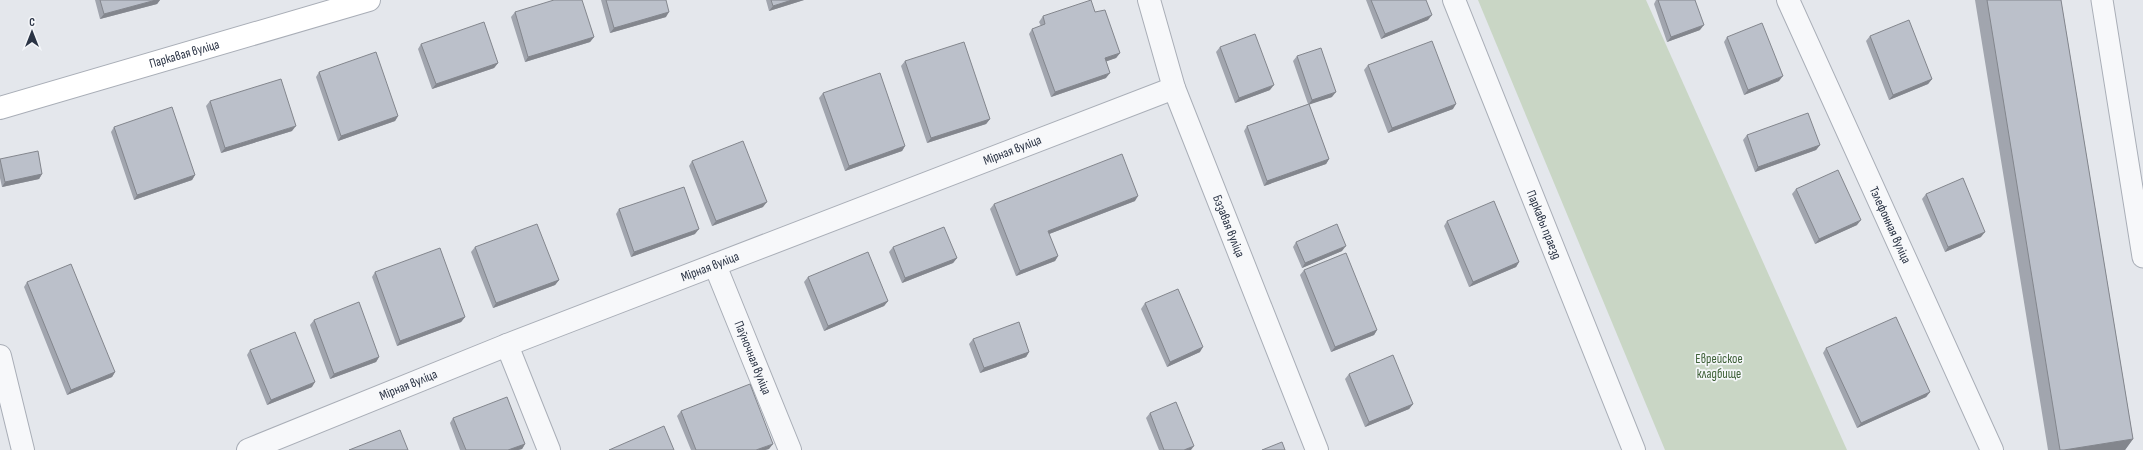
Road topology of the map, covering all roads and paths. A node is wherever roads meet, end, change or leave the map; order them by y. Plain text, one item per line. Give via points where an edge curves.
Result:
1 (369, 0) edge
2 (1149, 0) edge
3 (1454, 0) edge
4 (1788, 0) edge
5 (2102, 0) edge
6 (1174, 88) junction
7 (0, 108) edge
8 (2143, 257) edge
9 (715, 266) junction
10 (507, 345) junction
11 (0, 356) edge
12 (23, 450) edge
13 (248, 450) edge
14 (549, 450) edge
15 (790, 450) edge
16 (1317, 450) edge
17 (1634, 450) edge
18 (1992, 450) edge

1 - 7 street, Паркавая вуліца
2 - 6 street, Бэзавая вуліца
3 - 17 street, Паркавы праезд
4 - 18 street, Тэлефонная вуліца
5 - 8 lane
6 - 9 street, Мірная вуліца
6 - 16 street, Бэзавая вуліца
9 - 10 street, Мірная вуліца
9 - 15 street, Паўночная вуліца
10 - 13 street, Мірная вуліца
10 - 14 street
11 - 12 street

